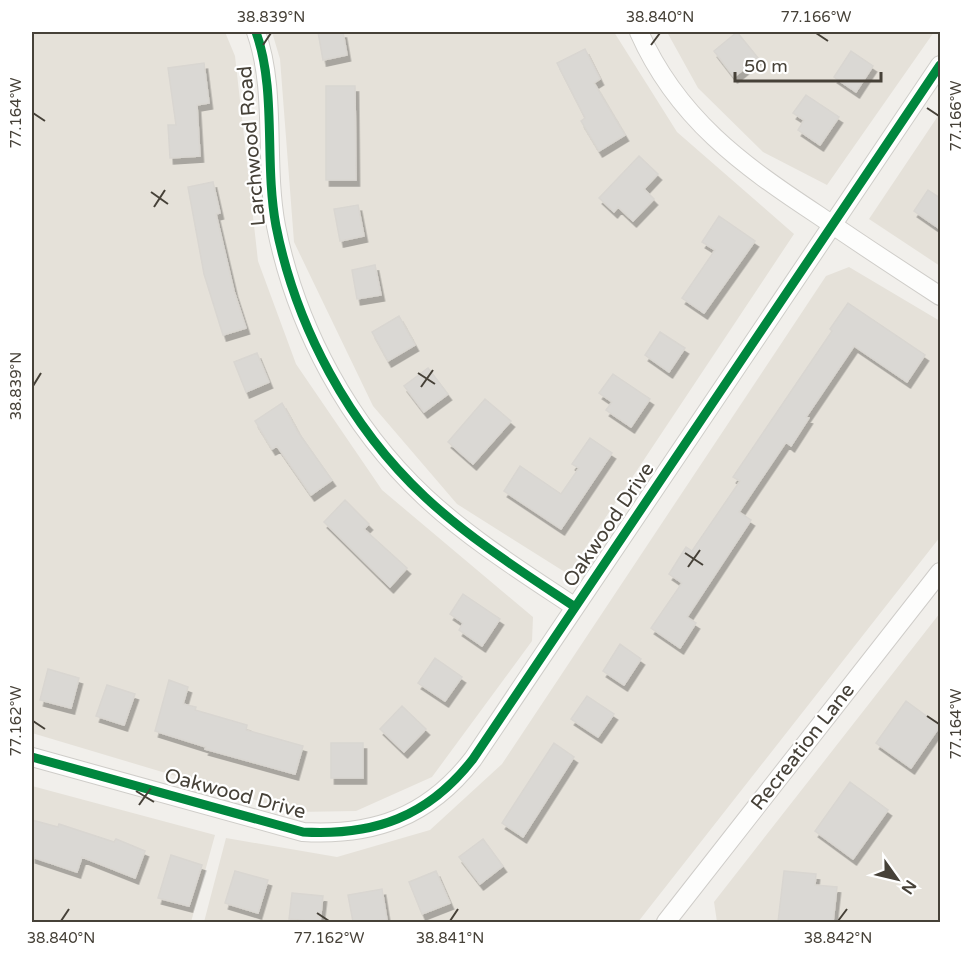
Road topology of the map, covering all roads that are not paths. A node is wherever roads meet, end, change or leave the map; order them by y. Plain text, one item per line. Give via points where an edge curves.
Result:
1 (256, 32) edge
2 (639, 32) edge
3 (940, 65) edge
4 (833, 225) junction
5 (940, 297) edge
6 (940, 572) edge
7 (575, 607) junction
8 (32, 757) edge
9 (674, 920) edge

1 - 7 street, Larchwood Road via 265,66 268,159 276,226 305,323 328,370 389,460 424,497 462,529
2 - 4 street via 663,75 710,135 763,179
3 - 4 street, Oakwood Drive
4 - 5 street
4 - 7 street, Oakwood Drive
6 - 9 street, Recreation Lane
7 - 8 street, Oakwood Drive via 461,773 440,795 416,811 381,825 333,834 303,832

